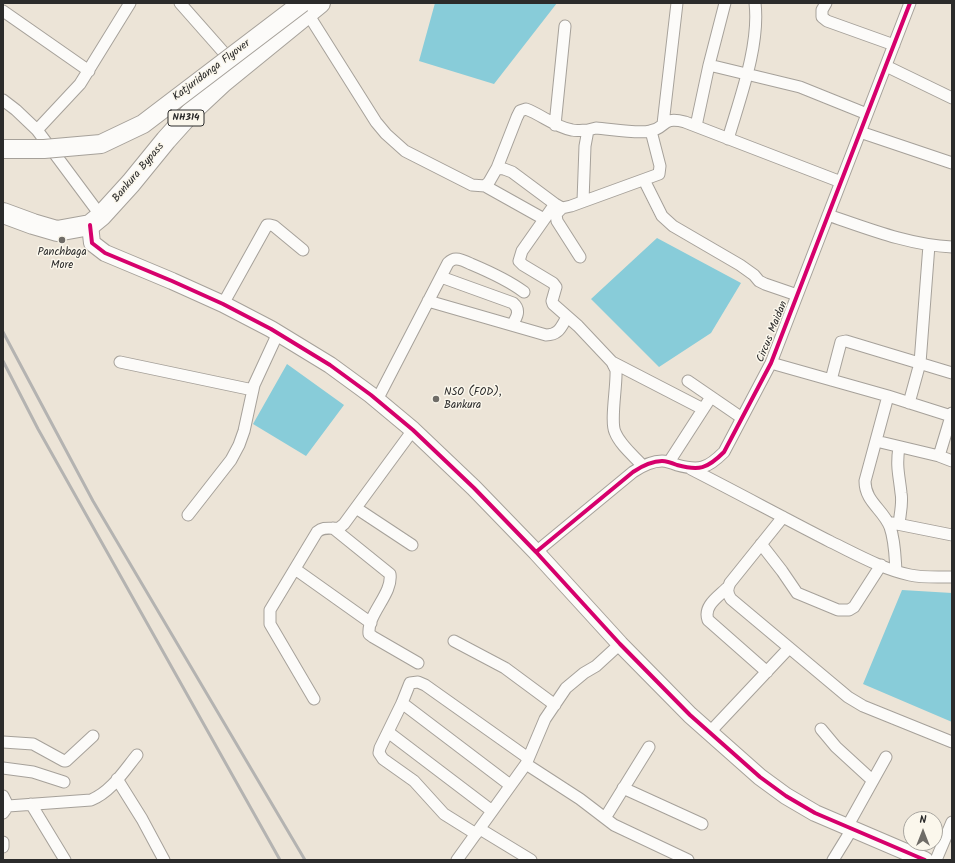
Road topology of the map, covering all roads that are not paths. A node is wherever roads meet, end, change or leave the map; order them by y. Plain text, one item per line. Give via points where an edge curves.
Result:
1 (130, 3) edge
2 (180, 3) edge
3 (677, 3) edge
4 (725, 3) edge
5 (755, 3) edge
6 (826, 3) edge
7 (910, 3) edge
8 (310, 6) edge
9 (3, 11) edge
10 (565, 26) dead end
11 (894, 45) junction
12 (709, 65) junction
13 (886, 66) junction
14 (239, 70) junction
15 (89, 71) junction
16 (746, 74) junction
17 (952, 98) edge
18 (3, 100) edge
19 (867, 114) junction
20 (663, 124) junction
21 (555, 125) junction
22 (696, 126) junction
23 (36, 130) junction
24 (588, 130) junction
25 (651, 131) junction
26 (860, 132) junction
27 (728, 139) junction
28 (3, 149) edge
29 (952, 162) edge
30 (497, 168) junction
31 (644, 180) junction
32 (841, 182) junction
33 (485, 186) junction
34 (583, 202) junction
35 (558, 206) junction
36 (3, 213) edge
37 (828, 215) junction
38 (544, 219) junction
39 (96, 220) junction
40 (930, 245) junction
41 (952, 247) edge
42 (303, 250) dead end
43 (580, 257) dead end
44 (441, 277) junction
45 (524, 292) dead end
46 (797, 295) junction
47 (428, 300) junction
48 (223, 304) junction
49 (567, 317) junction
50 (512, 325) junction
51 (278, 333) junction
52 (120, 362) dead end
53 (612, 362) junction
54 (920, 363) junction
55 (771, 364) junction
56 (952, 373) edge
57 (831, 380) junction
58 (688, 381) dead end
59 (253, 390) junction
60 (888, 396) junction
61 (711, 397) junction
62 (377, 400) junction
63 (909, 403) junction
64 (703, 409) junction
65 (952, 414) edge
66 (742, 418) junction
67 (413, 430) junction
68 (949, 436) edge
69 (876, 441) junction
70 (899, 446) junction
71 (939, 456) junction
72 (952, 461) edge
73 (669, 462) junction
74 (643, 466) junction
75 (691, 469) junction
76 (356, 508) junction
77 (188, 515) dead end
78 (783, 518) junction
79 (888, 522) junction
80 (899, 524) junction
81 (333, 528) junction
82 (952, 535) edge
83 (761, 544) junction
84 (412, 545) dead end
85 (536, 552) junction
86 (881, 565) junction
87 (295, 569) junction
88 (896, 571) junction
89 (952, 577) edge
90 (727, 588) junction
91 (371, 623) junction
92 (454, 641) dead end
93 (620, 644) junction
94 (789, 648) junction
95 (418, 663) dead end
96 (767, 672) junction
97 (314, 699) dead end
98 (402, 703) junction
99 (555, 705) junction
100 (821, 729) dead end
101 (388, 732) junction
102 (709, 733) junction
103 (93, 736) dead end
104 (3, 742) edge
105 (952, 742) edge
106 (649, 747) dead end
107 (137, 755) dead end
108 (886, 757) dead end
109 (527, 761) junction
110 (3, 768) edge
111 (117, 779) junction
112 (872, 780) junction
113 (64, 782) dead end
114 (510, 786) junction
115 (623, 788) junction
116 (31, 804) junction
117 (5, 805) edge
118 (492, 811) junction
119 (605, 818) junction
120 (952, 822) edge
121 (702, 824) dead end
122 (849, 828) junction
123 (478, 832) junction
124 (3, 842) edge
125 (3, 846) edge
126 (65, 860) edge
127 (164, 860) edge
128 (457, 860) edge
129 (531, 860) edge
130 (688, 860) edge
131 (833, 860) edge
132 (925, 860) edge
133 (936, 860) edge

1 - 15 street
2 - 14 street
3 - 20 street
4 - 12 street
5 - 16 street via 756,27
6 - 11 street via 822,17 827,21
7 - 11 street, Circus Maidan
8 - 14 highway, Bankura Bypass / NH314
8 - 28 main road, Katjuridanga Flyover, bridge via 143,124 101,144 44,149
8 - 33 street via 376,122 386,134 416,157 472,185
9 - 15 street
10 - 21 street
11 - 13 street, Circus Maidan
12 - 16 street
12 - 22 street
13 - 17 street
13 - 19 street, Circus Maidan
14 - 39 highway, Bankura Bypass / NH314 via 193,110
15 - 23 street
16 - 19 street via 800,87
16 - 27 street
18 - 23 street
19 - 26 street, Circus Maidan
20 - 22 street via 675,120
20 - 25 street
21 - 24 street via 574,131
21 - 30 street via 530,110 520,111
22 - 27 street
23 - 39 street
24 - 25 street via 596,128
24 - 34 street
25 - 31 street via 661,170 659,174
26 - 29 street
26 - 32 street, Circus Maidan
27 - 32 street
30 - 33 street
30 - 35 street via 512,172
31 - 34 street
31 - 46 street via 662,216 673,226 740,265 759,281
32 - 37 street, Circus Maidan
33 - 38 street
34 - 35 street
35 - 38 street
35 - 43 street via 557,221
36 - 39 highway via 57,231
37 - 40 street via 890,236
37 - 46 street, Circus Maidan
38 - 49 street via 522,251 519,261 553,283 556,287 553,304
39 - 48 street via 92,243 105,253
40 - 41 street
40 - 54 street
42 - 48 street via 274,226 267,225
44 - 45 street via 448,263 456,259 493,273
44 - 47 street
44 - 50 street via 513,303 518,311
46 - 55 street, Circus Maidan
47 - 50 street
47 - 62 street
48 - 51 street
49 - 50 street via 557,333 552,335
49 - 53 street
51 - 59 street
51 - 62 street via 330,365
52 - 59 street
53 - 64 street
53 - 74 street via 616,370 614,432
54 - 56 street
54 - 57 street via 846,341 841,342
54 - 63 street
55 - 57 street
55 - 66 street, Circus Maidan
57 - 60 street
58 - 61 street
59 - 77 street via 239,445 231,460
60 - 63 street
60 - 69 street
61 - 64 street
61 - 66 street
62 - 67 street
63 - 65 street
64 - 73 street
65 - 68 street
66 - 75 street, Circus Maidan via 724,452 714,462 702,468
67 - 76 street
67 - 85 street
68 - 71 street
69 - 70 street
69 - 79 street via 866,490 869,498
70 - 71 street
70 - 80 street via 897,467 902,494
71 - 72 street
73 - 74 street via 663,460
73 - 75 street
74 - 85 street
75 - 78 street
76 - 81 street via 344,524 339,528
76 - 84 street
78 - 83 street
78 - 86 street
79 - 80 street
79 - 88 street via 893,538
80 - 82 street
81 - 87 street via 321,528 317,532
81 - 91 street via 390,574 385,594
83 - 86 street via 797,593 838,610 849,610 854,607
83 - 90 street
85 - 93 street
86 - 88 street
87 - 91 street
87 - 97 street via 270,610 270,624
88 - 89 street via 909,575
90 - 94 street via 727,594 731,599
90 - 96 street via 708,608 708,620
91 - 95 street via 369,634
92 - 99 street via 505,668
93 - 99 street via 566,688
93 - 102 street
94 - 96 street
94 - 105 street via 848,697 863,706
96 - 102 street
98 - 101 street
98 - 109 street via 410,683 418,682
98 - 114 street
99 - 109 street via 545,719
100 - 112 street
101 - 118 street
101 - 123 street via 379,753 383,758 414,781 444,814
102 - 122 street via 786,796 815,813
103 - 104 street via 66,761 33,744
106 - 115 street
107 - 111 street
108 - 112 street
109 - 114 street
109 - 119 street
110 - 113 street via 33,772
111 - 116 street via 99,797 91,800
111 - 127 street
112 - 122 street
114 - 118 street
115 - 119 street
115 - 121 street
116 - 117 street
116 - 126 street
118 - 123 street
119 - 130 street via 614,825
120 - 133 street
122 - 131 street
122 - 132 street
123 - 128 street
123 - 129 street
124 - 125 street

